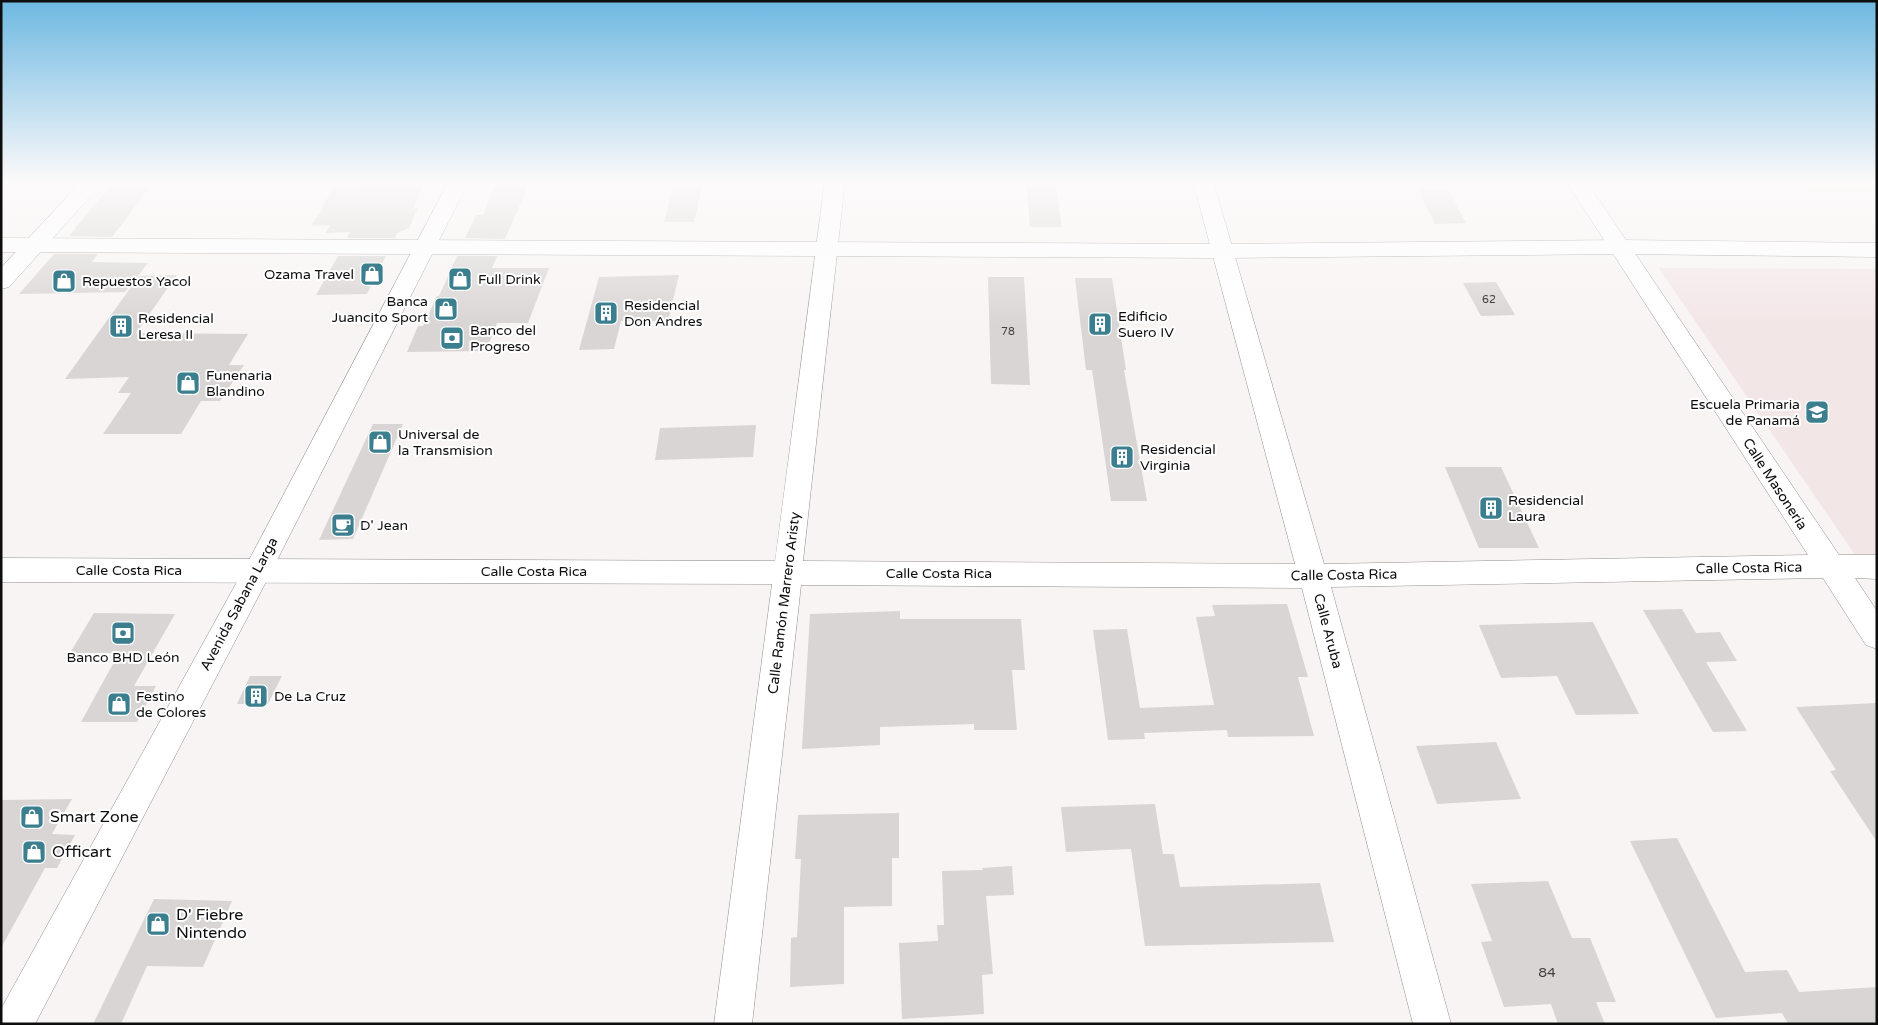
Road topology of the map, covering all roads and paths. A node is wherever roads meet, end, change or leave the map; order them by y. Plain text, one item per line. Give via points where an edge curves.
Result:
1 (51, 229) edge
2 (435, 229) edge
3 (830, 229) edge
4 (1217, 229) edge
5 (1609, 229) edge
6 (1, 245) edge
7 (35, 246) junction
8 (1621, 247) junction
9 (426, 248) junction
10 (828, 249) junction
11 (1877, 250) edge
12 (1223, 251) junction
13 (1, 282) edge
14 (1829, 566) junction
15 (1877, 567) edge
16 (1, 570) edge
17 (258, 570) junction
18 (788, 572) junction
19 (1313, 576) junction
20 (1877, 636) edge
21 (14, 1024) edge
22 (732, 1024) edge
23 (1432, 1024) edge

1 - 7 street
2 - 9 street, Avenida Sabana Larga
3 - 10 street, Calle Ramón Marrero Aristy
4 - 12 street, Calle Aruba
5 - 8 street, Calle Masonería
6 - 7 street
7 - 9 street
7 - 13 street
8 - 11 street
8 - 12 street
8 - 14 street, Calle Masonería
9 - 10 street
9 - 17 street, Avenida Sabana Larga
10 - 12 street
10 - 18 street, Calle Ramón Marrero Aristy
12 - 19 street, Calle Aruba
14 - 15 street, Calle Costa Rica
14 - 19 street, Calle Costa Rica
14 - 20 street, Calle Masonería
16 - 17 street, Calle Costa Rica
17 - 18 street, Calle Costa Rica
17 - 21 street, Avenida Sabana Larga
18 - 19 street, Calle Costa Rica
18 - 22 street, Calle Ramón Marrero Aristy
19 - 23 street, Calle Aruba

